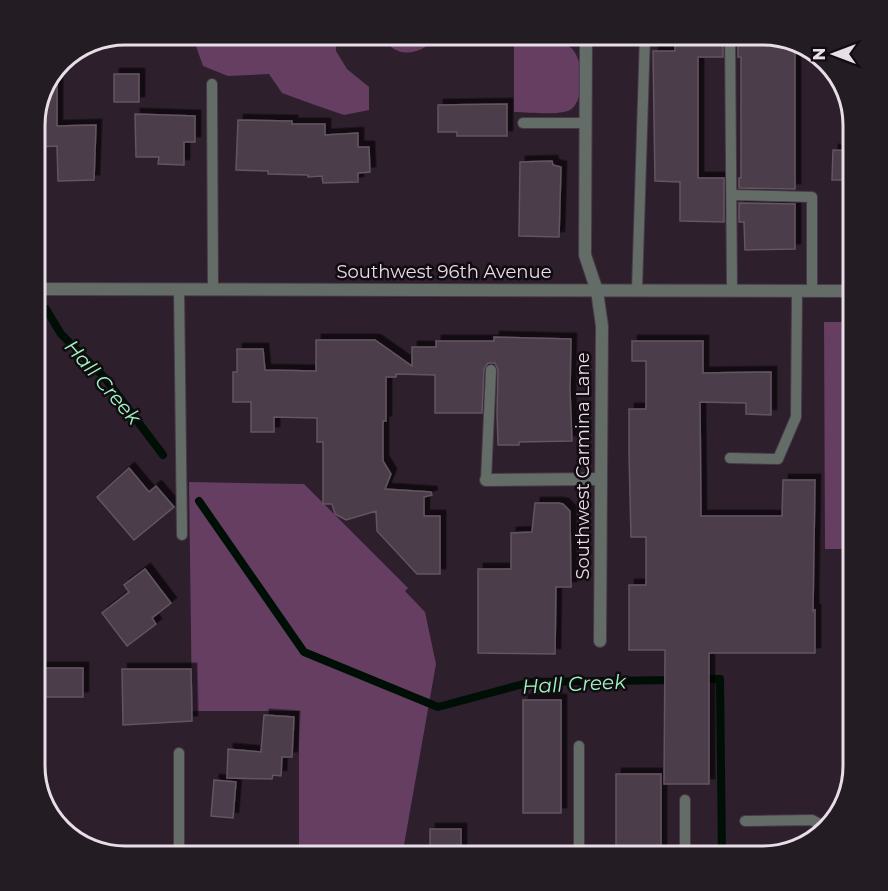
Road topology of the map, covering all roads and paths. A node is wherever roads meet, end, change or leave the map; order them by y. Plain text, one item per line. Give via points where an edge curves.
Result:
1 (586, 45) edge
2 (645, 45) edge
3 (730, 45) edge
4 (212, 84) dead end
5 (523, 123) dead end
6 (586, 123) junction
7 (732, 195) junction
8 (45, 289) edge
9 (179, 289) junction
10 (213, 289) junction
11 (638, 290) junction
12 (732, 290) junction
13 (597, 291) junction
14 (797, 291) junction
15 (812, 291) junction
16 (843, 291) edge
17 (491, 370) dead end
18 (730, 458) dead end
19 (601, 479) junction
20 (486, 480) joint
21 (182, 535) dead end
22 (600, 641) dead end
23 (579, 746) dead end
24 (179, 753) dead end
25 (685, 800) dead end
26 (745, 821) dead end
27 (819, 823) edge
28 (179, 846) edge
29 (579, 846) edge
30 (685, 846) edge

1 - 6 street, Southwest Carmina Lane
2 - 11 lane
3 - 7 lane
4 - 10 lane
5 - 6 lane
6 - 13 street, Southwest Carmina Lane via 585,255
7 - 12 lane
7 - 15 lane via 812,198
8 - 9 street, Southwest 96th Avenue
9 - 10 street, Southwest 96th Avenue
9 - 21 lane
10 - 13 street, Southwest 96th Avenue
11 - 12 street, Southwest 96th Avenue
11 - 13 street, Southwest 96th Avenue
12 - 14 street, Southwest 96th Avenue
13 - 19 street, Southwest Carmina Lane via 602,326
14 - 15 street, Southwest 96th Avenue
14 - 18 lane via 796,417 778,459
15 - 16 street, Southwest 96th Avenue
17 - 20 lane
19 - 20 street
19 - 22 street, Southwest Carmina Lane
23 - 29 lane
24 - 28 lane
25 - 30 lane
26 - 27 lane via 812,820

